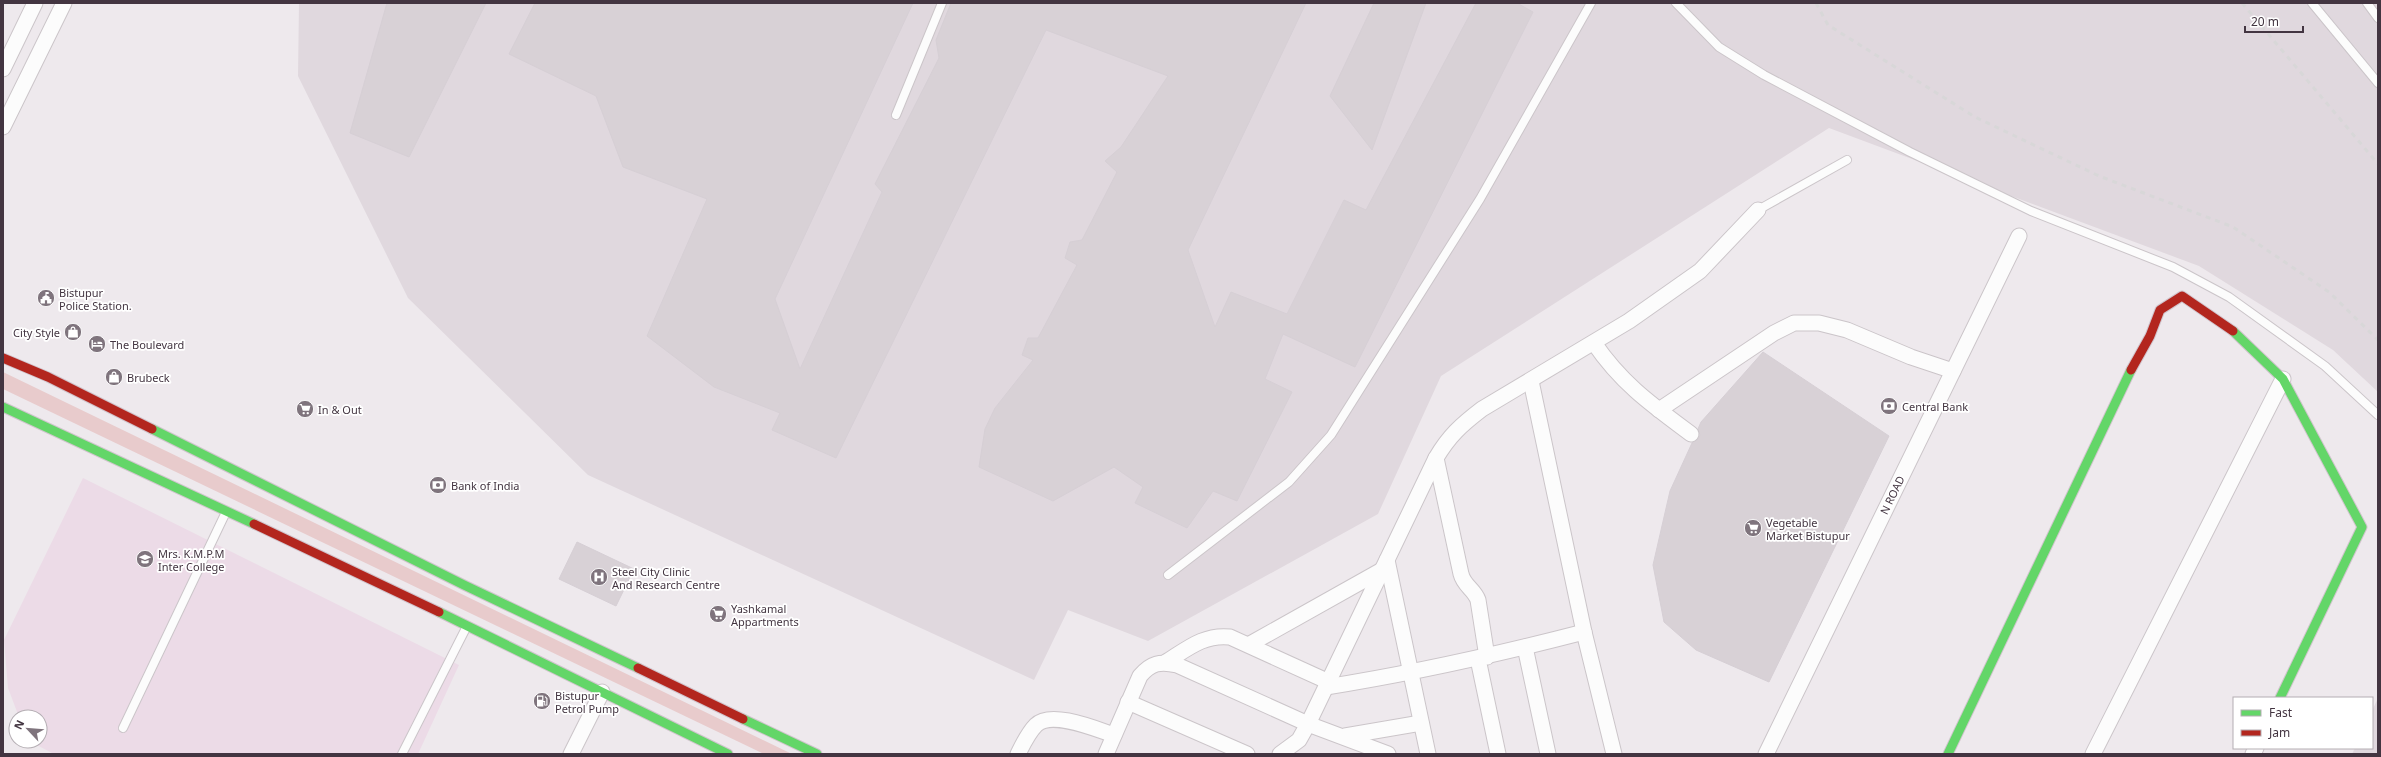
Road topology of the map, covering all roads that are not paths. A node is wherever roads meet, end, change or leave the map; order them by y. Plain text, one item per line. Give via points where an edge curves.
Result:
1 (35, 3) edge
2 (64, 3) edge
3 (942, 3) edge
4 (1591, 3) edge
5 (1674, 3) edge
6 (2312, 3) edge
7 (2367, 3) edge
8 (2378, 18) edge
9 (3, 69) edge
10 (2378, 83) edge
11 (896, 115) dead end
12 (3, 127) edge
13 (1847, 160) dead end
14 (1758, 210) joint
15 (2019, 236) dead end
16 (1594, 343) junction
17 (3, 358) edge
18 (1953, 371) junction
19 (2283, 379) junction
20 (1531, 381) junction
21 (3, 407) edge
22 (1659, 410) junction
23 (2378, 415) edge
24 (1691, 434) dead end
25 (1436, 458) junction
26 (226, 512) junction
27 (1385, 565) junction
28 (1168, 575) dead end
29 (467, 626) junction
30 (1584, 632) junction
31 (1250, 644) junction
32 (1525, 647) junction
33 (1483, 658) junction
34 (1166, 662) junction
35 (1410, 673) junction
36 (1328, 684) junction
37 (602, 692) junction
38 (2280, 697) edge
39 (1128, 702) junction
40 (1421, 723) junction
41 (1308, 724) junction
42 (123, 728) dead end
43 (1114, 735) junction
44 (1344, 736) junction
45 (1427, 753) edge
46 (402, 754) edge
47 (571, 754) edge
48 (728, 754) edge
49 (817, 754) edge
50 (1018, 754) edge
51 (1106, 754) edge
52 (1247, 754) edge
53 (1280, 754) edge
54 (1388, 754) edge
55 (1498, 754) edge
56 (1548, 754) edge
57 (1614, 754) edge
58 (1766, 754) edge
59 (1948, 754) edge
60 (2093, 754) edge

1 - 9 street
2 - 12 street
3 - 11 lane
4 - 28 lane via 1480,199 1331,435 1289,482
5 - 23 lane via 1719,47 1764,76 1910,152 2032,211 2173,267 2229,297 2325,366
6 - 10 lane
7 - 8 lane
13 - 14 lane
14 - 16 street via 1700,271
15 - 18 street, N ROAD
16 - 20 street
16 - 22 street via 1611,368
17 - 49 street via 464,585
18 - 22 street via 1847,330 1819,322 1794,323 1774,332
18 - 58 street, N ROAD
19 - 38 street via 2362,527
19 - 59 street via 2228,326 2182,296 2160,310 2150,336
19 - 60 street
20 - 25 street via 1463,423 1448,438
20 - 30 street
21 - 26 street
22 - 24 street
25 - 27 street
25 - 33 street via 1463,582 1478,600
26 - 29 street
26 - 42 lane
27 - 31 street
27 - 35 street
27 - 36 street
29 - 37 street
29 - 46 lane
30 - 32 street
30 - 57 street
31 - 34 street via 1230,636 1216,635 1202,639
31 - 36 street
32 - 33 street
32 - 56 street
33 - 35 street
33 - 55 street
34 - 39 street via 1147,667
34 - 41 street
35 - 36 street
35 - 40 street
36 - 41 street
37 - 47 street
37 - 48 street
39 - 43 street
39 - 52 street
40 - 44 street
40 - 45 street
41 - 44 street
41 - 53 street via 1299,740
43 - 50 street via 1065,720 1048,719 1037,724
43 - 51 street
44 - 54 street

